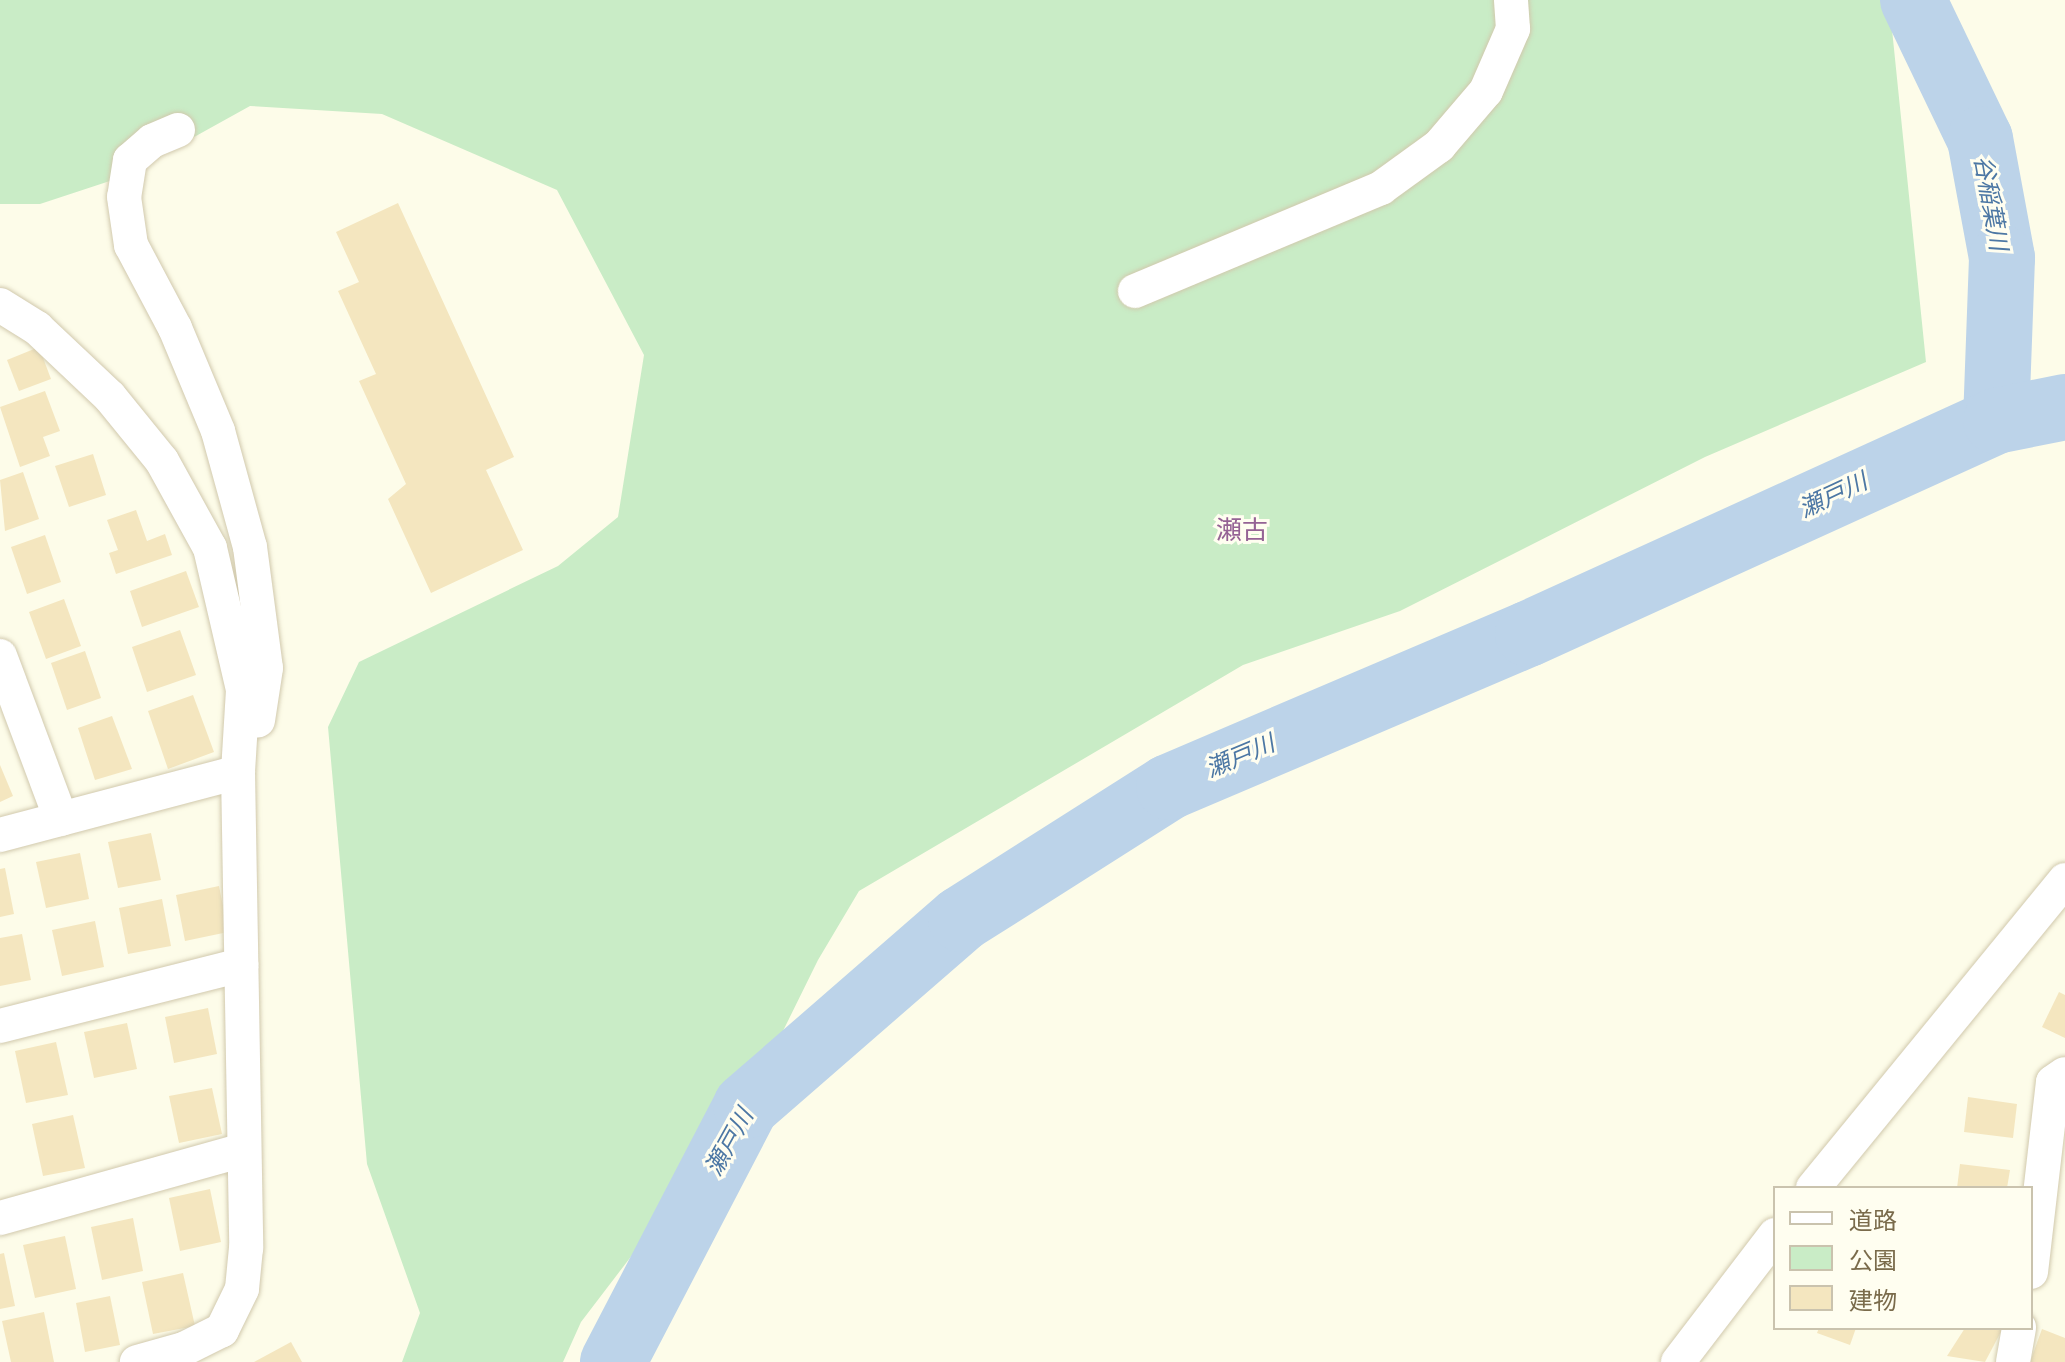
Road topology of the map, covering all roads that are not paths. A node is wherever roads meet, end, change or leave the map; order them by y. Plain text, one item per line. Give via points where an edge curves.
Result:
1 (1511, 0) edge
2 (178, 130) dead end
3 (1135, 291) dead end
4 (0, 305) edge
5 (0, 656) edge
6 (238, 772) junction
7 (61, 819) junction
8 (0, 835) edge
9 (2065, 880) edge
10 (241, 965) junction
11 (0, 1026) edge
12 (2065, 1074) edge
13 (243, 1150) junction
14 (1815, 1186) edge
15 (0, 1218) edge
16 (1773, 1238) edge
17 (2033, 1255) edge
18 (2019, 1330) edge
19 (137, 1362) edge
20 (1678, 1362) edge
21 (2013, 1362) edge

1 - 3 street via 1513,29 1486,91 1439,146 1381,188
2 - 6 street via 152,141 130,160 124,197 131,245 175,328 218,431 250,547 266,668 258,723
4 - 6 street via 37,328 110,397 162,461 210,548 243,690
5 - 7 street
6 - 7 street
6 - 10 street
7 - 8 street
9 - 14 street
10 - 11 street
10 - 13 street
12 - 17 street via 2053,1082
13 - 15 street
13 - 19 street via 242,1289 222,1330 184,1349
16 - 20 street
18 - 21 street

